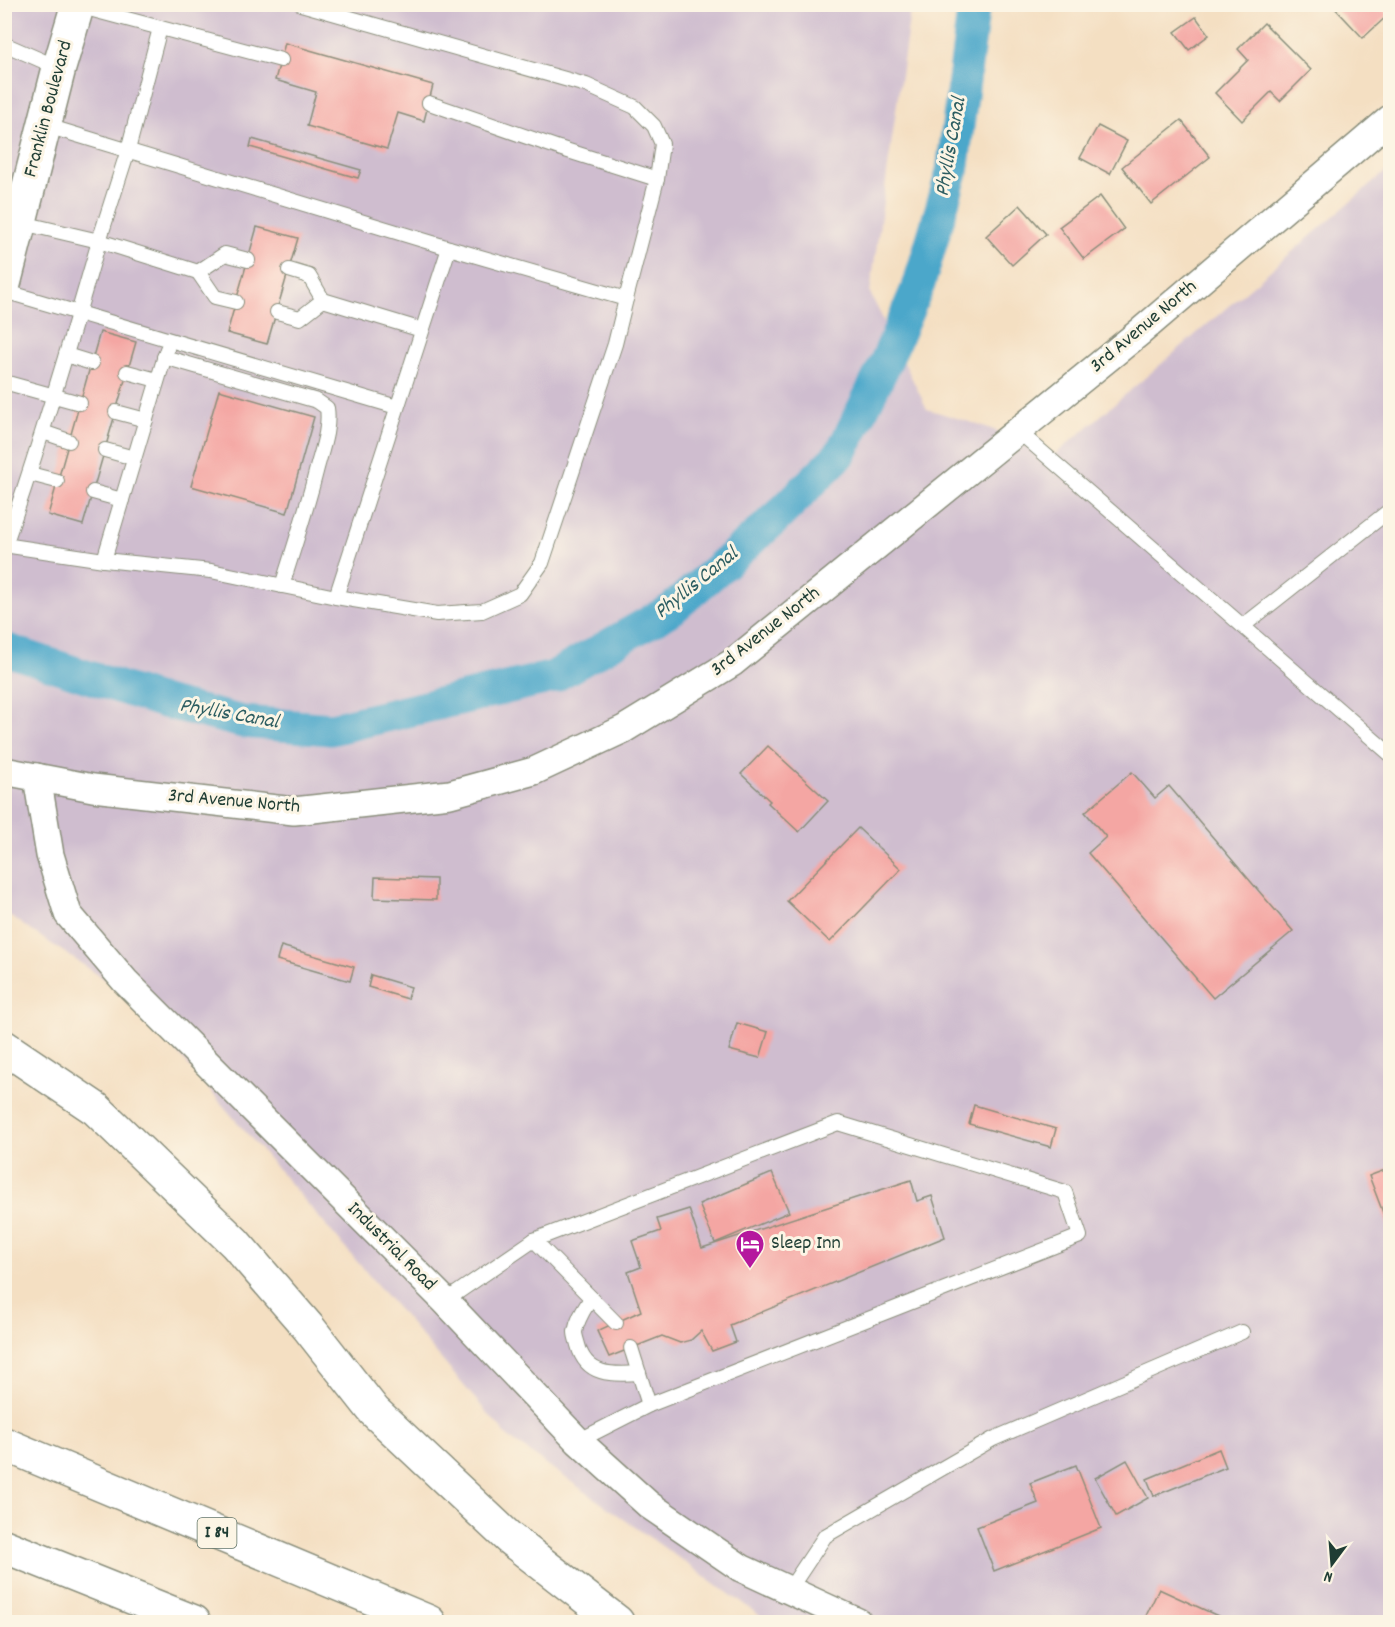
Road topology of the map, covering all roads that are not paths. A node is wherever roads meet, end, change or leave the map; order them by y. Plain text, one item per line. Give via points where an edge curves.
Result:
1 (301, 4) edge
2 (78, 5) edge
3 (160, 28) junction
4 (4, 44) edge
5 (281, 60) dead end
6 (59, 68) junction
7 (429, 103) dead end
8 (1390, 119) edge
9 (44, 125) junction
10 (128, 150) junction
11 (657, 179) junction
12 (12, 220) edge
13 (99, 241) junction
14 (449, 248) junction
15 (248, 260) dead end
16 (288, 270) dead end
17 (198, 272) junction
18 (4, 284) edge
19 (4, 291) edge
20 (626, 299) junction
21 (323, 300) junction
22 (236, 302) dead end
23 (276, 312) dead end
24 (79, 313) junction
25 (422, 330) junction
26 (169, 340) junction
27 (66, 355) junction
28 (164, 357) junction
29 (92, 363) dead end
30 (127, 372) dead end
31 (157, 381) junction
32 (4, 382) edge
33 (54, 396) junction
34 (80, 403) dead end
35 (398, 407) junction
36 (116, 412) dead end
37 (146, 420) junction
38 (1018, 431) junction
39 (43, 432) junction
40 (69, 441) dead end
41 (105, 450) dead end
42 (134, 458) junction
43 (30, 474) junction
44 (57, 482) dead end
45 (93, 492) dead end
46 (122, 500) junction
47 (1390, 510) edge
48 (5, 545) edge
49 (104, 560) junction
50 (282, 586) junction
51 (336, 597) junction
52 (1243, 626) junction
53 (1390, 754) edge
54 (4, 771) edge
55 (37, 777) junction
56 (4, 1047) edge
57 (534, 1240) junction
58 (591, 1298) junction
59 (445, 1301) junction
60 (616, 1323) dead end
61 (1242, 1332) dead end
62 (631, 1348) dead end
63 (639, 1373) junction
64 (649, 1405) junction
65 (578, 1441) junction
66 (4, 1444) edge
67 (4, 1546) edge
68 (789, 1590) junction
69 (194, 1623) edge
70 (429, 1623) edge
71 (617, 1623) edge
72 (858, 1623) edge

1 - 11 lane via 586,85 634,107 654,126 662,144
2 - 3 lane
2 - 6 main road, Franklin Boulevard
3 - 5 lane
3 - 10 lane
4 - 6 lane
6 - 9 main road, Franklin Boulevard
7 - 11 lane
8 - 38 street, 3rd Avenue North
9 - 10 lane
9 - 12 main road, Franklin Boulevard
10 - 13 lane
10 - 14 lane
11 - 20 lane
12 - 13 lane
12 - 18 main road, Franklin Boulevard
13 - 17 lane
13 - 24 lane
14 - 20 lane
14 - 25 lane
15 - 17 lane via 225,254
16 - 21 lane via 309,276
17 - 22 lane via 215,297
19 - 24 lane
20 - 51 lane via 615,344 542,563 520,594 482,611 437,614
21 - 23 lane via 300,318
21 - 25 lane
24 - 26 lane
24 - 27 lane
25 - 35 lane
26 - 28 lane
26 - 35 lane
27 - 29 lane
27 - 33 lane
28 - 31 lane
28 - 50 lane via 316,401 327,408 328,420 312,489
30 - 31 lane
31 - 37 lane
32 - 33 lane
33 - 34 lane
33 - 39 lane
35 - 51 lane
36 - 37 lane
37 - 42 lane
38 - 52 lane
38 - 55 street, 3rd Avenue North via 732,663 624,729 534,771 450,794 294,811 93,788
39 - 40 lane
39 - 43 lane
41 - 42 lane
42 - 46 lane
43 - 44 lane
43 - 48 lane
45 - 46 lane
46 - 49 lane
47 - 52 lane
48 - 49 lane
49 - 50 lane via 211,571
50 - 51 lane
52 - 53 lane
54 - 55 street, 3rd Avenue North
55 - 59 street, Industrial Road via 50,855 68,914 125,981
56 - 71 main road via 96,1109 235,1243 374,1411 509,1538
57 - 58 lane
57 - 59 lane
57 - 64 lane via 838,1123 1065,1192 1080,1236
58 - 60 lane
58 - 63 lane via 575,1334 580,1352 592,1369 613,1375
59 - 65 street, Industrial Road
61 - 68 lane via 993,1439 825,1536
62 - 63 lane
63 - 64 lane
64 - 65 lane
65 - 68 street, Industrial Road via 649,1504 741,1568
66 - 70 main road, I 84
67 - 69 main road
68 - 72 street, Industrial Road

